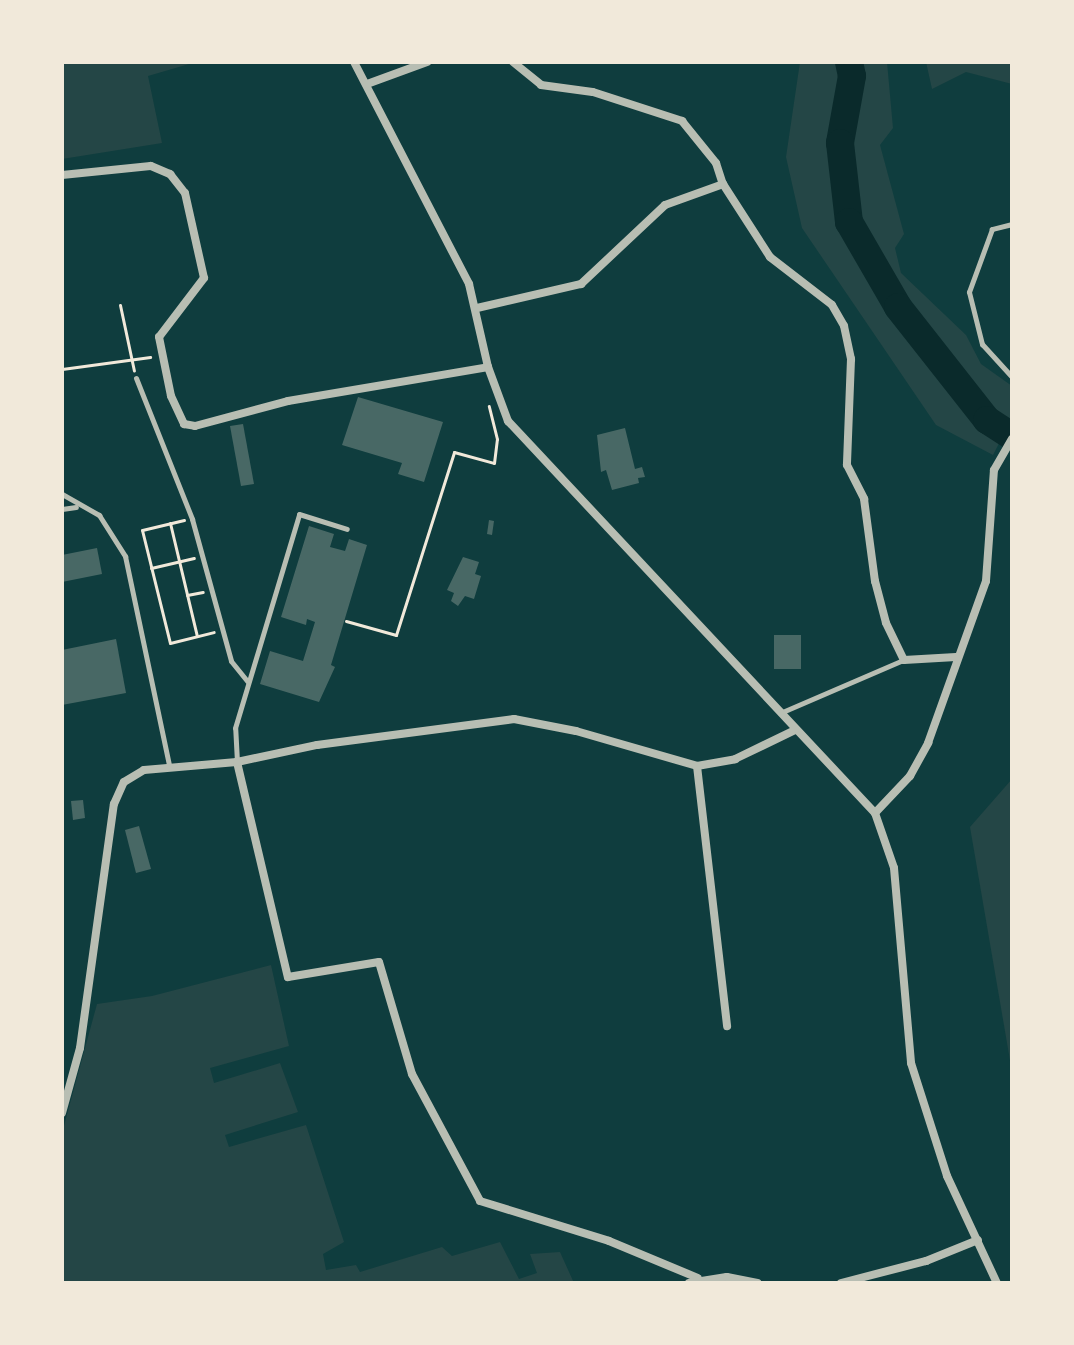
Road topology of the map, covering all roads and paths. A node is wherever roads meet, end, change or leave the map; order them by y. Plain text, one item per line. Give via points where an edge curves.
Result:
1 (354, 62) edge
2 (427, 62) edge
3 (513, 62) edge
4 (367, 84) junction
5 (62, 175) edge
6 (723, 184) junction
7 (1012, 224) edge
8 (120, 305) dead end
9 (477, 308) junction
10 (162, 355) junction
11 (132, 359) junction
12 (488, 367) junction
13 (62, 369) edge
14 (1012, 377) edge
15 (136, 378) joint
16 (486, 397) dead end
17 (1012, 439) edge
18 (62, 494) edge
19 (77, 507) junction
20 (62, 509) edge
21 (347, 529) dead end
22 (203, 556) junction
23 (179, 561) junction
24 (151, 568) junction
25 (211, 590) junction
26 (187, 595) junction
27 (346, 621) dead end
28 (221, 630) junction
29 (197, 636) junction
30 (956, 657) junction
31 (904, 660) junction
32 (247, 681) junction
33 (779, 713) junction
34 (795, 730) junction
35 (237, 762) junction
36 (169, 765) junction
37 (697, 766) junction
38 (875, 813) junction
39 (727, 1026) dead end
40 (62, 1113) edge
41 (978, 1240) junction
42 (693, 1280) edge
43 (757, 1283) edge
44 (841, 1283) edge
45 (997, 1283) edge

1 - 4 street
2 - 4 street
3 - 6 street via 541,85 593,92 682,121 716,163
4 - 9 street via 459,260
5 - 10 street via 151,166 170,174 185,193 204,278 199,291 162,327
6 - 9 street via 665,205 581,284
6 - 31 street via 770,257 832,305 844,326 853,394 847,465 864,499 886,623
7 - 14 lane via 992,229 969,292 982,344
8 - 11 path
9 - 12 street
10 - 11 path
10 - 12 street via 177,416 195,426 288,401
11 - 13 path
11 - 15 path
12 - 33 street via 502,409 523,439
15 - 22 lane
16 - 27 path via 497,439 494,463 454,452 396,635
17 - 30 street via 990,496 986,581
18 - 19 lane
19 - 20 lane
19 - 36 lane via 99,515 125,556
21 - 32 lane via 299,514
22 - 23 path
22 - 25 lane
23 - 24 path
23 - 24 path via 170,523 142,530
23 - 26 path
24 - 29 path via 170,643
25 - 26 path
25 - 28 lane
26 - 29 path
28 - 29 path
28 - 32 lane via 231,661
30 - 31 street
30 - 38 street via 928,743 910,776
31 - 33 lane
32 - 35 lane via 235,728
33 - 34 street
34 - 37 street via 735,759
34 - 38 street
35 - 36 street
35 - 37 street via 317,745 514,719
35 - 42 street via 288,977 379,962 412,1074 480,1201 639,1251
36 - 40 street via 144,770 124,782 114,804 80,1048
37 - 39 street via 725,973
38 - 41 street via 894,868 911,1063 926,1120
41 - 44 street via 926,1261
41 - 45 street
42 - 43 street

